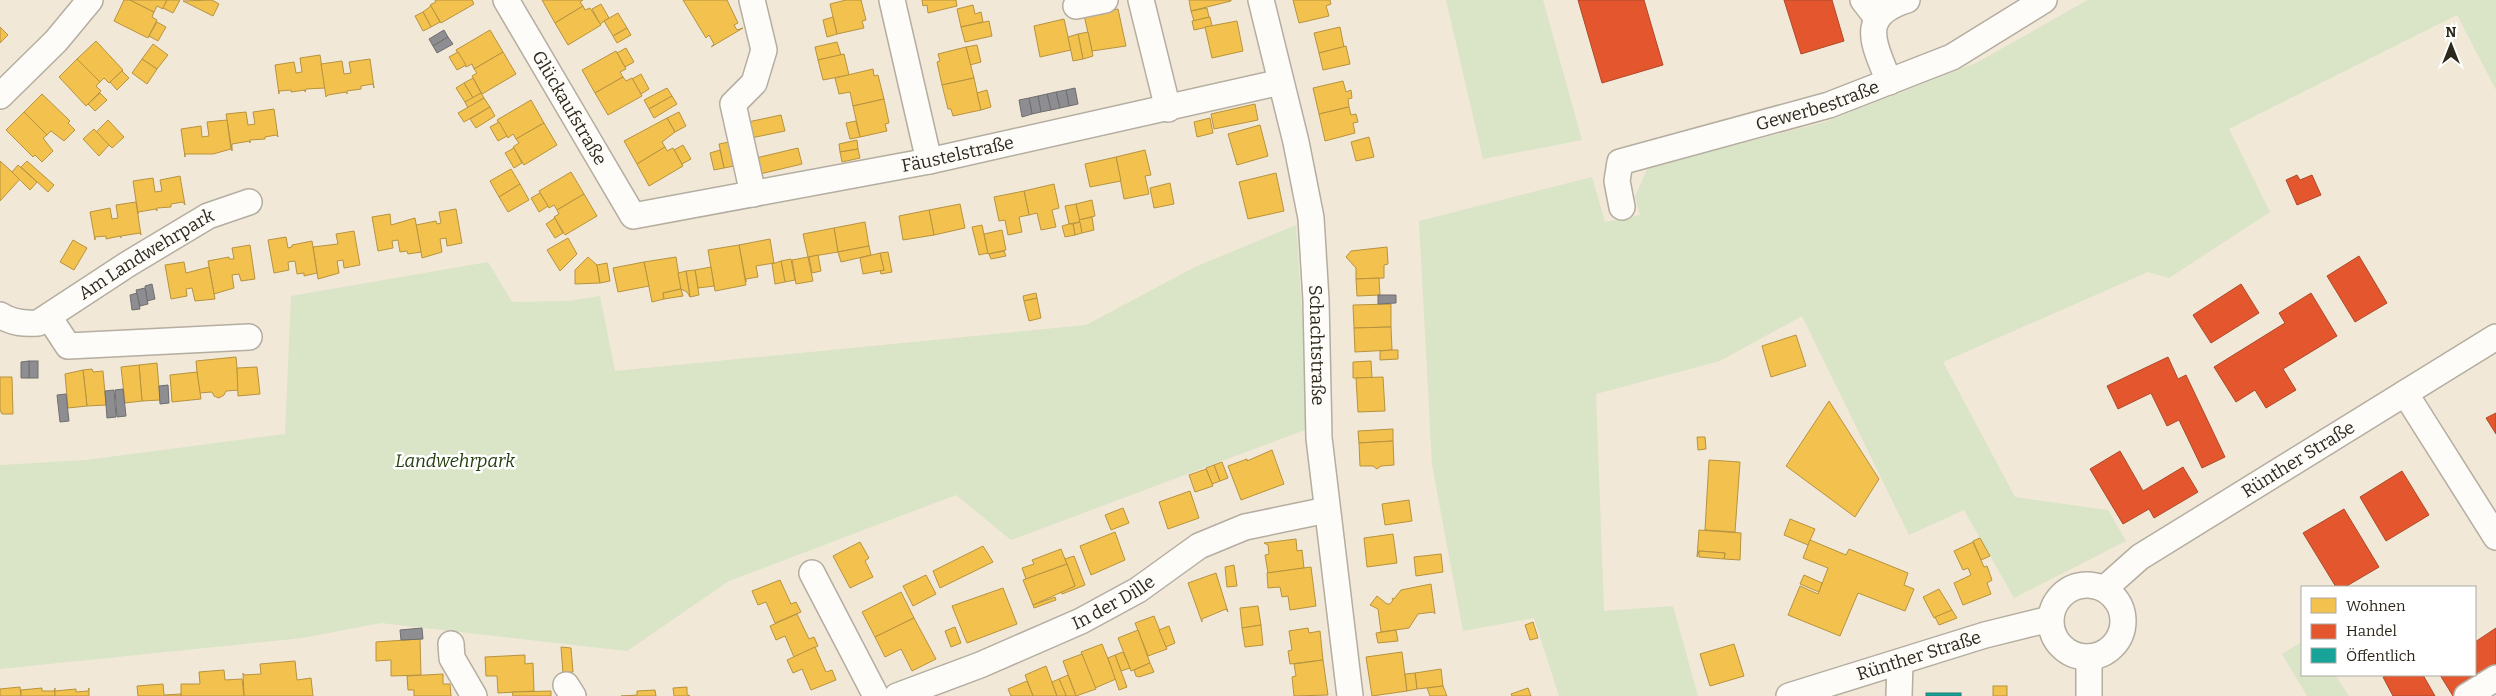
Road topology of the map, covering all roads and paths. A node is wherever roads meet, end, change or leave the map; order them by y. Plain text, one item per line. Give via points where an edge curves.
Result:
1 (90, 0) edge
2 (506, 0) edge
3 (752, 0) edge
4 (892, 0) edge
5 (1105, 0) edge
6 (1141, 0) edge
7 (1261, 0) edge
8 (1907, 0) edge
9 (2044, 0) edge
10 (1076, 6) dead end
11 (1870, 9) edge
12 (1281, 82) junction
13 (1889, 82) junction
14 (0, 96) edge
15 (1168, 109) junction
16 (929, 160) junction
17 (753, 194) junction
18 (249, 202) dead end
19 (1622, 207) dead end
20 (633, 216) joint
21 (49, 317) junction
22 (3, 324) edge
23 (248, 337) dead end
24 (2496, 337) edge
25 (2405, 393) junction
26 (1326, 510) junction
27 (2496, 538) edge
28 (812, 573) dead end
29 (2104, 589) junction
30 (2050, 620) junction
31 (451, 644) dead end
32 (2090, 657) junction
33 (1900, 662) junction
34 (2496, 678) edge
35 (474, 696) edge
36 (876, 696) edge
37 (897, 696) edge
38 (1350, 696) edge
39 (1789, 696) edge
40 (1899, 696) edge
41 (2089, 696) edge
42 (2468, 696) edge

1 - 14 street via 56,41
2 - 20 street, Glückaufstraße
3 - 17 street via 764,50 754,84 734,104
4 - 16 street
5 - 10 street
6 - 15 street
7 - 12 street, Schachtstraße
8 - 11 street
9 - 13 street, Gewerbestraße via 1952,57
11 - 13 street via 1872,34
12 - 15 street, Fäustelstraße
12 - 26 street, Schachtstraße via 1311,218 1319,438
13 - 19 street, Gewerbestraße via 1828,105 1620,162 1617,181
15 - 16 street, Fäustelstraße
16 - 17 street, Fäustelstraße
17 - 20 street, Fäustelstraße
18 - 21 street, Am Landwehrpark via 208,216
21 - 22 street, Am Landwehrpark via 38,323
21 - 23 street via 68,346
24 - 25 street, Rünther Straße
25 - 27 street
25 - 29 street, Rünther Straße via 2140,557
26 - 37 street, In der Dille via 1245,527 1199,546 1138,590 1081,621 980,665
26 - 38 street, Schachtstraße
28 - 36 street
29 - 30 street via 2085,584 2072,588 2056,600
29 - 32 street via 2119,602 2123,628 2108,650
30 - 32 street via 2053,634 2062,647 2074,655
30 - 33 street, Rünther Straße via 1985,635
31 - 35 street via 452,658
32 - 41 street
33 - 39 street, Rünther Straße
33 - 40 street
34 - 42 street

